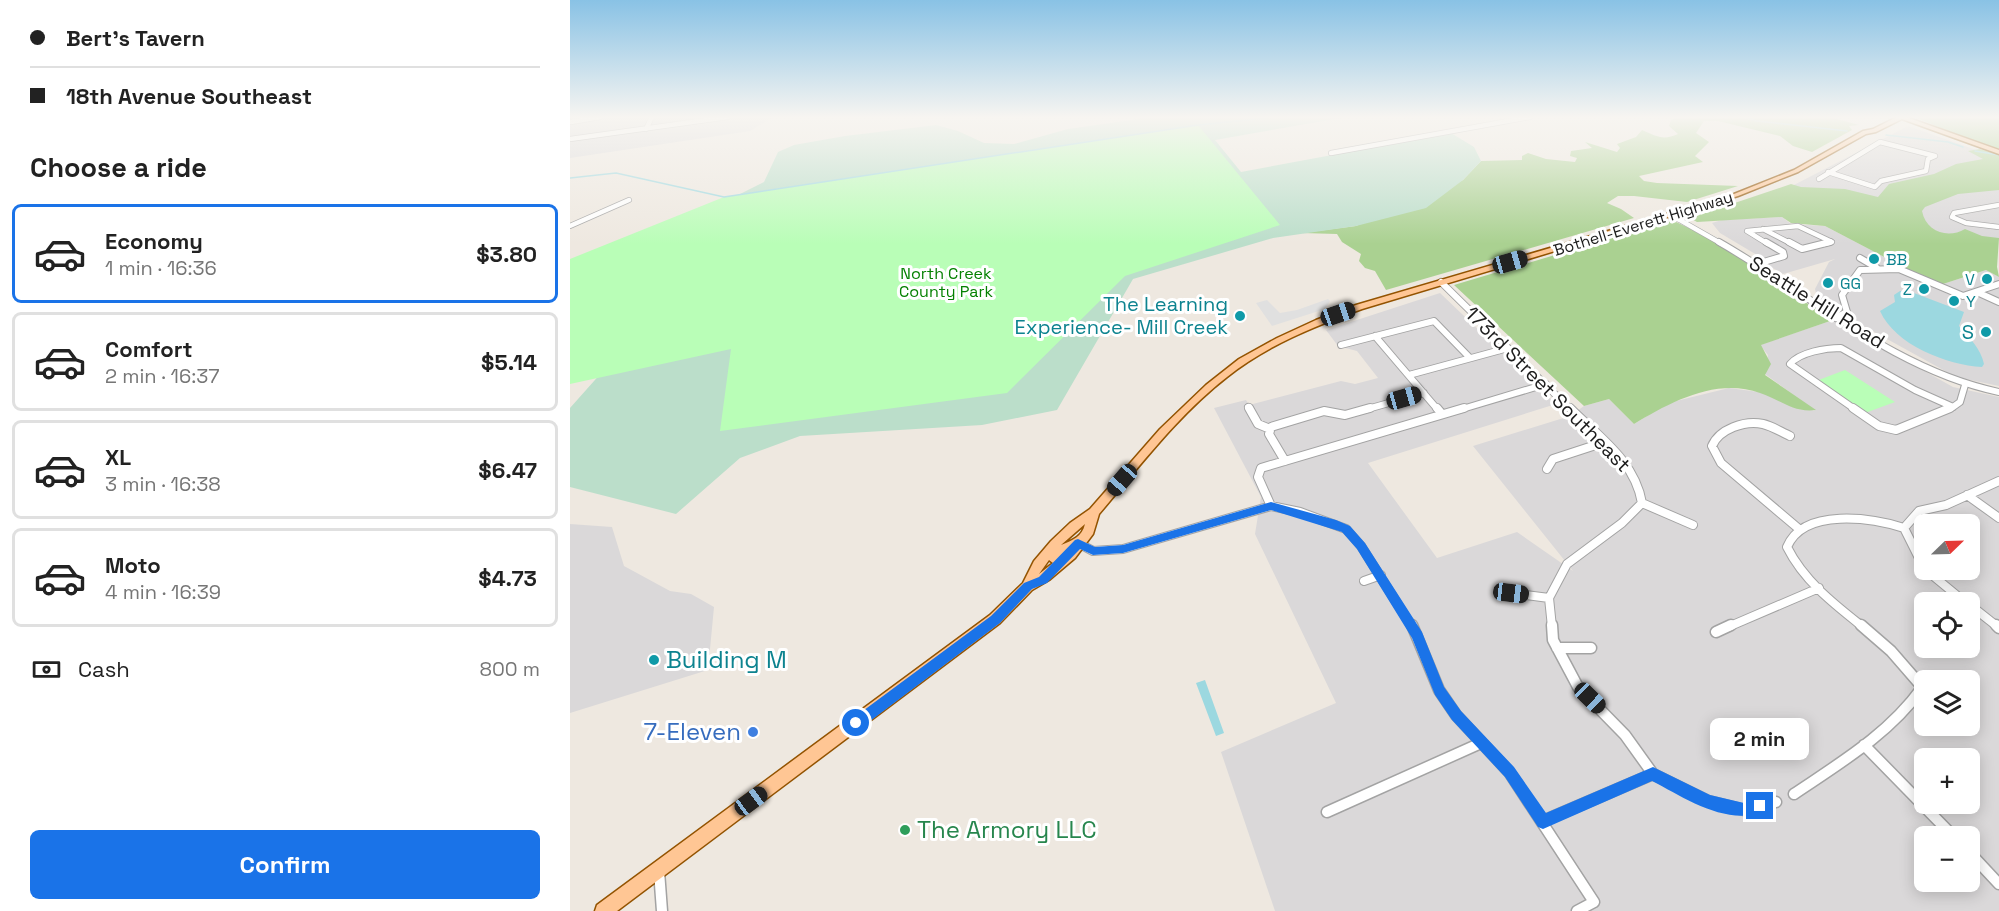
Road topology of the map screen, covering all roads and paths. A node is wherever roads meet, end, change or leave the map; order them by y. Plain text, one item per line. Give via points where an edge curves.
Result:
1 (1815, 160) edge
2 (1850, 160) edge
3 (1928, 160) edge
4 (1828, 172) junction
5 (1819, 179) dead end
6 (629, 200) dead end
7 (1999, 205) edge
8 (1671, 215) junction
9 (570, 226) edge
10 (1999, 227) edge
11 (1763, 229) junction
12 (1860, 258) dead end
13 (1757, 264) junction
14 (1877, 269) junction
15 (1442, 282) junction
16 (1999, 284) edge
17 (1977, 292) junction
18 (1999, 302) edge
19 (1836, 318) junction
20 (1375, 336) junction
21 (1341, 345) dead end
22 (1508, 348) junction
23 (1470, 358) junction
24 (1409, 375) junction
25 (1546, 384) junction
26 (1965, 386) junction
27 (1999, 392) edge
28 (1424, 393) junction
29 (1248, 407) dead end
30 (1953, 407) junction
31 (1442, 414) junction
32 (1270, 429) junction
33 (1790, 436) dead end
34 (1605, 442) junction
35 (1285, 461) junction
36 (1547, 469) dead end
37 (1999, 481) edge
38 (1967, 495) junction
39 (1642, 503) junction
40 (1271, 506) junction
41 (1094, 512) junction
42 (1999, 518) edge
43 (1693, 525) dead end
44 (1904, 528) junction
45 (1799, 529) junction
46 (1078, 543) junction
47 (1914, 551) edge
48 (1381, 575) junction
49 (1939, 580) edge
50 (1364, 581) dead end
51 (1028, 586) junction
52 (1819, 588) junction
53 (1953, 592) edge
54 (1511, 593) dead end
55 (1549, 598) junction
56 (1980, 613) edge
57 (1999, 628) edge
58 (1716, 632) dead end
59 (1557, 648) junction
60 (1591, 648) dead end
61 (1914, 676) edge
62 (1914, 701) edge
63 (1481, 743) junction
64 (1864, 745) junction
65 (1653, 774) junction
66 (1794, 794) dead end
67 (1776, 802) dead end
68 (1327, 812) dead end
69 (1543, 821) junction
70 (1943, 826) edge
71 (1980, 864) edge
72 (659, 870) junction
73 (1999, 884) edge
74 (603, 911) edge
75 (662, 911) edge
76 (1577, 911) edge

1 - 8 main road, Bothell-Everett Highway via 1779,179
2 - 4 street
3 - 4 street via 1926,171 1881,181 1875,187
4 - 5 street
6 - 9 street
7 - 10 street via 1954,213 1952,217
8 - 13 street, Seattle Hill Road
8 - 15 main road, Bothell-Everett Highway
11 - 11 street via 1798,226 1832,242 1802,249
11 - 13 street via 1747,231 1784,256
12 - 14 street
13 - 19 street, Seattle Hill Road
14 - 17 street via 1903,270 1959,295
14 - 19 street via 1856,271 1842,295 1847,312
15 - 22 street, 173rd Street Southeast
15 - 41 main road, Bothell-Everett Highway via 1315,323 1232,370 1182,412
16 - 17 street
17 - 18 street
19 - 26 street, Seattle Hill Road
20 - 21 street
20 - 23 street via 1434,321
20 - 24 street
22 - 23 street
22 - 25 street, 173rd Street Southeast
23 - 24 street
24 - 28 street
25 - 31 street
25 - 34 street, 173rd Street Southeast
26 - 27 street, Seattle Hill Road
26 - 30 street via 1960,402
28 - 31 street
28 - 32 street via 1345,415 1324,411
29 - 32 street via 1258,424
30 - 30 street via 1837,347 1790,364 1886,430 1896,430
31 - 35 street
32 - 35 street via 1269,434
33 - 45 street via 1753,423 1720,434 1712,446 1721,463
34 - 36 street via 1553,459
34 - 39 street, 173rd Street Southeast via 1630,467 1639,484
35 - 40 street via 1257,472
37 - 38 street
38 - 42 street
38 - 44 street via 1919,511
39 - 43 street
39 - 55 street via 1567,564
40 - 46 street via 1123,549 1093,551
40 - 48 street via 1346,529
41 - 46 main road, Bothell-Everett Highway via 1089,530
41 - 51 main road, Bothell-Everett Highway via 1079,522 1032,573
44 - 45 street via 1850,516
44 - 47 street
45 - 52 street via 1790,537 1787,547 1791,558
46 - 51 main road, Bothell-Everett Highway via 1043,580
48 - 50 street
48 - 63 street via 1417,636 1439,690
49 - 53 street
51 - 72 main road, Bothell-Everett Highway via 995,620
52 - 58 street
52 - 61 street via 1890,649
54 - 55 street
55 - 59 street
56 - 57 street
59 - 60 street
59 - 65 street via 1578,687 1625,735
62 - 64 street
63 - 68 street
63 - 69 street via 1509,772
64 - 66 street
64 - 70 street
65 - 67 street via 1708,801 1744,810
65 - 69 street
69 - 76 street via 1594,902
71 - 73 street
72 - 74 main road, Bothell-Everett Highway
72 - 75 street

